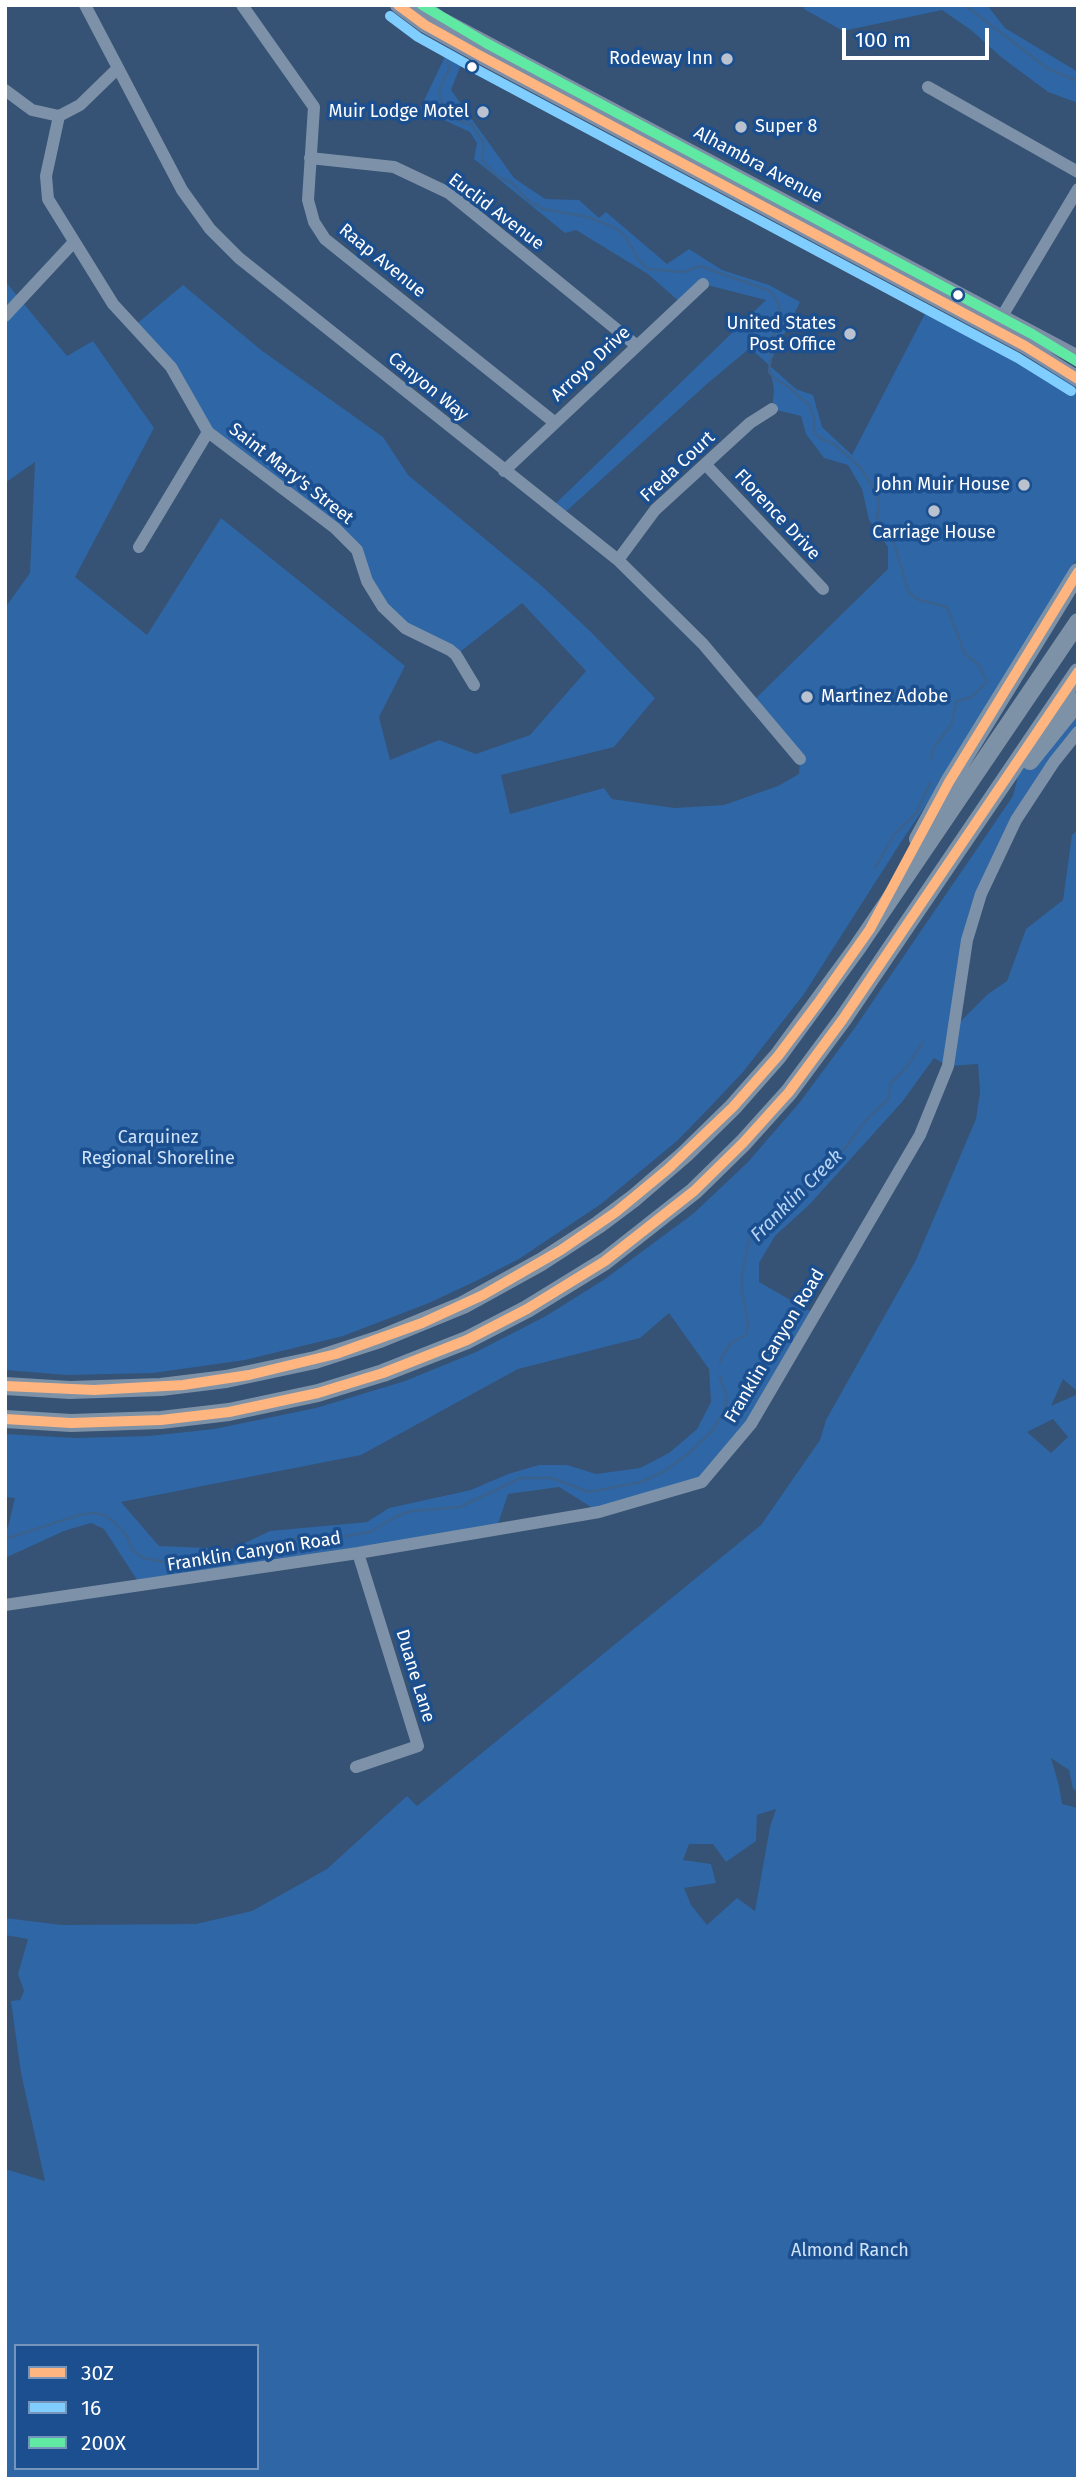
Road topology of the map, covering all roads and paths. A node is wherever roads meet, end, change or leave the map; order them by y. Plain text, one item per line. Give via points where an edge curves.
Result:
1 (85, 5) edge
2 (242, 5) edge
3 (398, 5) edge
4 (421, 5) edge
5 (118, 68) junction
6 (928, 87) dead end
7 (5, 90) edge
8 (59, 116) junction
9 (310, 158) junction
10 (1078, 172) edge
11 (1078, 189) edge
12 (73, 243) junction
13 (703, 284) dead end
14 (5, 316) edge
15 (998, 323) junction
16 (637, 346) junction
17 (1078, 358) edge
18 (1078, 379) edge
19 (772, 410) dead end
20 (554, 422) junction
21 (208, 432) junction
22 (706, 465) junction
23 (504, 471) junction
24 (139, 547) dead end
25 (618, 560) junction
26 (1078, 572) edge
27 (822, 589) dead end
28 (1078, 622) edge
29 (1078, 672) edge
30 (474, 685) dead end
31 (1078, 701) edge
32 (1078, 732) edge
33 (800, 759) dead end
34 (957, 850) junction
35 (870, 929) junction
36 (5, 1386) edge
37 (5, 1419) edge
38 (358, 1553) junction
39 (5, 1605) edge
40 (356, 1767) dead end

1 - 5 street, Canyon Way
2 - 9 street, Raap Avenue via 314,107
3 - 15 main road, Alhambra Avenue via 489,61
4 - 15 main road, Alhambra Avenue
5 - 8 street via 80,105
5 - 23 street, Canyon Way via 182,190 209,229
6 - 10 street
7 - 8 street via 32,110
8 - 12 street, Saint Mary's Street via 46,176 48,200
9 - 16 street, Euclid Avenue via 394,167 449,193
9 - 20 street, Raap Avenue via 308,200 325,239
11 - 15 street
12 - 14 street
12 - 21 street, Saint Mary's Street via 113,304 171,367
13 - 16 street, Arroyo Drive
15 - 17 main road, Alhambra Avenue
15 - 18 main road, Alhambra Avenue
16 - 20 street, Arroyo Drive
19 - 22 street, Freda Court via 750,423
20 - 23 street, Arroyo Drive
21 - 24 street
21 - 30 street, Saint Mary's Street via 335,528 357,550 367,581 383,607 405,628 456,655
22 - 25 street, Freda Court via 655,510
22 - 27 street, Florence Drive
23 - 25 street, Canyon Way
25 - 33 street, Canyon Way via 703,644
26 - 35 highway via 949,782
28 - 35 highway
29 - 34 highway
31 - 34 highway
32 - 38 street, Franklin Canyon Road via 1012,828 981,894 967,940 948,1066 920,1135 751,1424 720,1462 702,1482 599,1512
34 - 37 highway via 843,1019 775,1109 677,1206 567,1286 508,1320 426,1357 362,1381 296,1398 161,1420
35 - 36 highway via 778,1056 701,1138 616,1212 503,1285 380,1339 261,1372 127,1389
38 - 39 street, Franklin Canyon Road
38 - 40 street, Duane Lane via 418,1746

